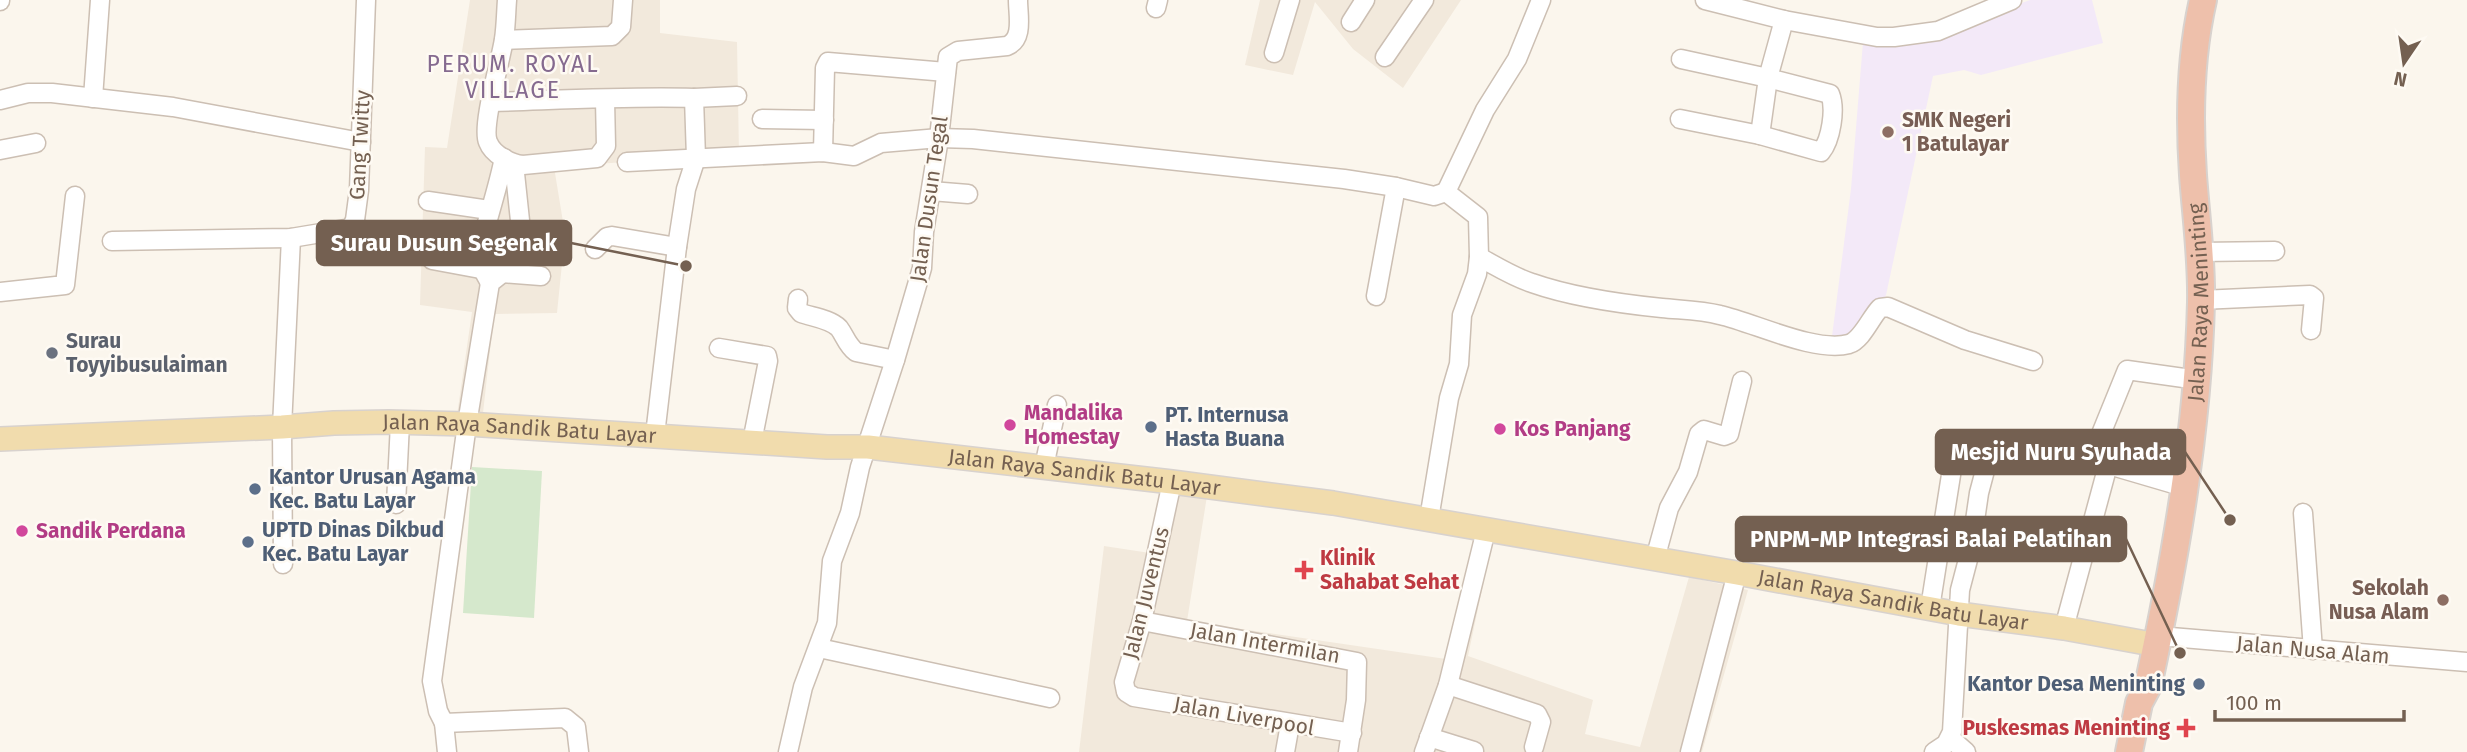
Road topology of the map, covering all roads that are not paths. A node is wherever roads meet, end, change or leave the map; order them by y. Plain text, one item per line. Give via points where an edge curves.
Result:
1 (100, 0) edge
2 (366, 0) edge
3 (507, 0) edge
4 (623, 0) edge
5 (1018, 0) edge
6 (1290, 0) edge
7 (1365, 0) edge
8 (1424, 0) edge
9 (1541, 0) edge
10 (1704, 0) edge
11 (2012, 0) edge
12 (2203, 0) edge
13 (1783, 20) junction
14 (1351, 22) dead end
15 (504, 40) junction
16 (1274, 53) dead end
17 (1385, 57) dead end
18 (1681, 59) dead end
19 (946, 72) junction
20 (1768, 78) junction
21 (737, 96) dead end
22 (93, 98) junction
23 (694, 99) junction
24 (0, 100) edge
25 (605, 100) junction
26 (492, 102) junction
27 (762, 119) dead end
28 (1679, 119) dead end
29 (824, 120) junction
30 (1760, 135) junction
31 (939, 138) junction
32 (361, 142) junction
33 (36, 143) dead end
34 (0, 150) edge
35 (823, 152) junction
36 (696, 158) junction
37 (509, 161) junction
38 (627, 162) dead end
39 (1396, 187) junction
40 (931, 191) junction
41 (1446, 192) junction
42 (968, 194) dead end
43 (75, 196) dead end
44 (428, 201) dead end
45 (489, 210) junction
46 (291, 238) junction
47 (113, 241) dead end
48 (677, 247) junction
49 (595, 250) dead end
50 (2276, 251) dead end
51 (2200, 252) junction
52 (1479, 257) junction
53 (432, 260) dead end
54 (491, 275) junction
55 (541, 276) dead end
56 (0, 292) edge
57 (1376, 296) dead end
58 (798, 299) dead end
59 (2201, 300) junction
60 (2311, 331) dead end
61 (719, 348) dead end
62 (895, 360) junction
63 (2033, 360) dead end
64 (2198, 380) junction
65 (1742, 381) dead end
66 (1057, 405) dead end
67 (400, 423) junction
68 (467, 424) junction
69 (282, 427) junction
70 (655, 435) junction
71 (0, 439) edge
72 (752, 442) junction
73 (867, 447) junction
74 (1954, 456) dead end
75 (1988, 459) dead end
76 (2108, 465) junction
77 (1044, 467) junction
78 (1172, 482) junction
79 (2184, 487) junction
80 (396, 504) dead end
81 (2304, 513) dead end
82 (1429, 519) junction
83 (1486, 530) junction
84 (1655, 559) junction
85 (283, 564) dead end
86 (1737, 573) junction
87 (1930, 608) junction
88 (1959, 614) junction
89 (1142, 621) junction
90 (2064, 628) junction
91 (2158, 640) junction
92 (819, 648) junction
93 (2313, 650) junction
94 (2467, 662) edge
95 (1448, 685) junction
96 (2148, 686) junction
97 (1136, 697) joint
98 (1050, 698) dead end
99 (444, 723) junction
100 (1290, 724) junction
101 (1352, 733) junction
102 (1950, 738) junction
103 (1427, 744) edge
104 (1534, 747) dead end
105 (1474, 751) edge
106 (447, 752) edge
107 (579, 752) edge
108 (788, 752) edge
109 (1285, 752) edge
110 (1348, 752) edge
111 (1690, 752) edge
112 (1934, 752) edge
113 (1966, 752) edge
114 (2129, 752) edge
115 (2142, 752) edge

1 - 22 street
2 - 32 street, Gang Twitty
3 - 15 street
4 - 15 street via 622,24 612,36
5 - 19 street via 1018,34 1013,43 953,52
6 - 16 street
7 - 14 street
8 - 17 street
9 - 41 street via 1517,59 1485,110
10 - 13 street
11 - 13 street via 1938,31 1911,36 1877,37
12 - 51 highway, Jalan Raya Meninting via 2191,109
13 - 20 street
15 - 26 street
18 - 20 street
19 - 29 street via 829,61
19 - 31 street, Jalan Dusun Tegal
20 - 30 street
20 - 30 street via 1830,94 1834,103 1821,152
21 - 23 street
22 - 24 street via 28,93
22 - 32 street via 173,107
23 - 25 street
23 - 36 street
25 - 26 street
25 - 37 street via 606,146 599,156 530,165
26 - 37 street via 488,142
27 - 29 street
28 - 30 street
29 - 35 street
31 - 35 street via 879,143 857,155
31 - 39 street
31 - 40 street, Jalan Dusun Tegal
32 - 46 street, Gang Twitty via 354,225
33 - 34 street
35 - 36 street
36 - 38 street
36 - 48 street
37 - 45 street
37 - 54 street via 521,230 519,260
39 - 41 street via 1434,196
39 - 57 street
40 - 42 street
40 - 62 street, Jalan Dusun Tegal via 922,268
41 - 52 street via 1478,217
43 - 56 street via 65,285
44 - 45 street
45 - 54 street via 478,256
46 - 47 street, Gang Twitty
46 - 69 street
48 - 49 street via 612,236
48 - 70 street
50 - 51 street
51 - 59 highway, Jalan Raya Meninting
52 - 63 street via 1557,291 1710,313 1816,343 1854,342 1880,308 1888,307 1954,337
52 - 82 street via 1462,315 1459,365 1449,398
53 - 54 street
54 - 55 street
54 - 68 street
58 - 62 street via 800,313 831,322 856,352
59 - 60 street via 2310,295 2314,298
59 - 64 highway, Jalan Raya Meninting
61 - 72 street via 767,356
62 - 73 street, Jalan Dusun Tegal
64 - 76 street via 2127,370 2092,460
64 - 79 highway, Jalan Raya Meninting
65 - 84 street via 1729,434 1704,430 1699,434 1688,472 1669,508
66 - 77 street
67 - 68 main road, Jalan Raya Sandik Batu Layar
67 - 69 main road, Jalan Raya Sandik Batu Layar
67 - 80 street
68 - 70 main road, Jalan Raya Sandik Batu Layar
68 - 99 street via 432,681
69 - 71 main road, Jalan Raya Sandik Batu Layar
69 - 85 street
70 - 72 main road, Jalan Raya Sandik Batu Layar
72 - 73 main road, Jalan Raya Sandik Batu Layar
73 - 77 main road, Jalan Raya Sandik Batu Layar
73 - 92 street, Jalan Dusun Tegal via 850,513 831,561 830,612
74 - 87 street
75 - 88 street
76 - 79 street
76 - 90 street
77 - 78 main road, Jalan Raya Sandik Batu Layar
78 - 82 main road, Jalan Raya Sandik Batu Layar
78 - 89 street, Jalan Juventus
79 - 91 highway, Jalan Raya Meninting
81 - 93 street
82 - 83 main road, Jalan Raya Sandik Batu Layar
83 - 84 main road, Jalan Raya Sandik Batu Layar
83 - 95 street
84 - 86 main road, Jalan Raya Sandik Batu Layar
86 - 87 main road, Jalan Raya Sandik Batu Layar
86 - 111 street
87 - 88 main road, Jalan Raya Sandik Batu Layar
88 - 90 main road, Jalan Raya Sandik Batu Layar
88 - 102 street
89 - 97 street, Jalan Juventus via 1124,684 1127,693
89 - 101 street, Jalan Intermilan via 1353,659 1358,677
90 - 91 main road, Jalan Raya Sandik Batu Layar
91 - 93 street, Jalan Nusa Alam
91 - 96 highway, Jalan Raya Meninting
92 - 98 street
92 - 108 street, Jalan Dusun Tegal via 803,687
93 - 94 street, Jalan Nusa Alam
95 - 103 street
95 - 104 street via 1537,714 1541,728
96 - 114 highway, Jalan Raya Meninting via 2139,703
96 - 115 highway, Jalan Raya Meninting via 2150,706
97 - 100 street, Jalan Liverpool
99 - 106 street
99 - 107 street via 565,718 578,732
100 - 101 street, Jalan Liverpool
100 - 109 street
101 - 110 street
102 - 112 street
102 - 113 street
103 - 105 street

